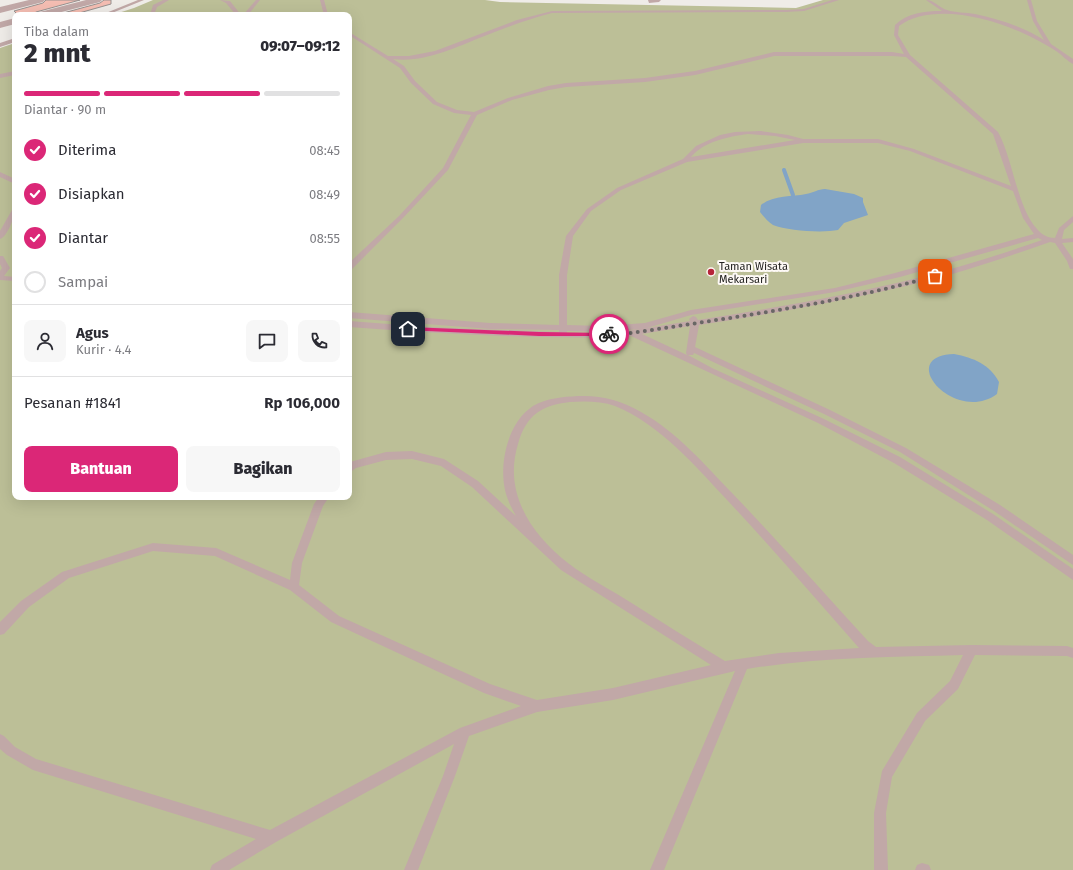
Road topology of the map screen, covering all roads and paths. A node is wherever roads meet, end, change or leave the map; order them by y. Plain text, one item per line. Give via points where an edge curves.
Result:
1 (40, 0) edge
2 (97, 0) edge
3 (142, 0) edge
4 (167, 0) edge
5 (222, 0) edge
6 (258, 0) edge
7 (321, 0) edge
8 (837, 0) edge
9 (928, 0) edge
10 (1028, 0) edge
11 (2, 8) edge
12 (51, 12) edge
13 (111, 12) edge
14 (153, 12) edge
15 (236, 12) edge
16 (248, 12) edge
17 (325, 12) edge
18 (948, 13) junction
19 (12, 21) edge
20 (12, 22) edge
21 (0, 25) edge
22 (352, 35) edge
23 (12, 41) edge
24 (1050, 44) junction
25 (0, 45) edge
26 (387, 56) junction
27 (908, 56) junction
28 (1073, 62) edge
29 (12, 74) edge
30 (0, 76) edge
31 (475, 114) junction
32 (804, 141) junction
33 (685, 160) junction
34 (0, 174) edge
35 (12, 180) edge
36 (1016, 190) junction
37 (12, 215) edge
38 (1073, 218) edge
39 (1039, 236) junction
40 (0, 237) edge
41 (1048, 240) junction
42 (1073, 240) edge
43 (1058, 242) junction
44 (0, 258) edge
45 (352, 264) edge
46 (1073, 267) edge
47 (3, 268) edge
48 (0, 278) edge
49 (12, 279) edge
50 (691, 313) junction
51 (352, 315) edge
52 (695, 323) junction
53 (352, 324) edge
54 (630, 330) junction
55 (563, 331) junction
56 (691, 348) junction
57 (689, 359) junction
58 (352, 466) edge
59 (322, 500) edge
60 (536, 539) junction
61 (1073, 561) edge
62 (1073, 575) edge
63 (294, 587) junction
64 (0, 630) edge
65 (972, 650) junction
66 (874, 652) junction
67 (1073, 653) edge
68 (744, 663) junction
69 (724, 667) junction
70 (537, 706) junction
71 (464, 732) junction
72 (0, 740) edge
73 (6, 750) edge
74 (271, 837) junction
75 (217, 870) edge
76 (412, 870) edge
77 (657, 870) edge
78 (881, 870) edge

1 - 11 street
2 - 12 street
3 - 13 lane
4 - 14 lane via 155,6
5 - 15 lane via 228,2
6 - 16 lane
7 - 17 lane
8 - 26 lane via 804,10 786,12 552,12 534,16 434,53 412,58
9 - 18 lane
10 - 24 lane via 1035,21
11 - 19 street
18 - 24 lane via 994,20 1028,32
18 - 27 lane via 910,17 897,25 896,35
20 - 21 street
22 - 26 lane
23 - 25 lane
24 - 28 lane
26 - 31 lane via 402,67 413,82 435,103 456,112
27 - 31 lane via 774,54 687,74 548,88 510,99
27 - 36 lane via 996,133 1003,145
29 - 30 lane
31 - 45 lane via 446,168 401,217
32 - 33 lane
32 - 33 lane via 770,134 734,134 717,138 696,148
32 - 36 lane via 878,141 912,150
33 - 55 lane via 619,189 589,210 570,236 563,275
34 - 35 lane
36 - 39 lane via 1027,220
37 - 40 lane
38 - 43 lane via 1061,229
39 - 41 lane
39 - 50 lane via 835,290
41 - 43 lane
41 - 52 lane via 1020,251 909,283 778,310
42 - 43 lane
43 - 46 lane
44 - 47 lane
47 - 48 lane
48 - 49 lane
50 - 52 lane
50 - 54 lane
51 - 55 lane
52 - 54 lane
52 - 56 lane
53 - 55 lane via 408,329
54 - 55 lane via 615,334
54 - 57 lane
56 - 57 lane
56 - 61 lane via 903,450 997,508
57 - 62 lane via 897,460 990,517
58 - 60 lane via 386,456 412,455 444,463 475,484
59 - 63 lane via 316,510 297,563
60 - 66 lane via 512,498 508,471 510,450 520,423 534,409 551,401 595,399 622,405 659,428 683,448 761,529 864,645
60 - 69 lane via 565,567
63 - 64 lane via 216,552 153,547 66,575 25,604
63 - 70 lane via 335,619 488,689
65 - 66 lane
65 - 67 lane
65 - 78 lane via 954,684 921,717 886,775 880,813
66 - 68 lane via 779,658
68 - 69 lane
68 - 77 lane
69 - 70 lane via 613,694
70 - 71 lane
71 - 74 lane
71 - 76 lane
72 - 73 lane
73 - 74 lane via 33,764
74 - 75 lane

